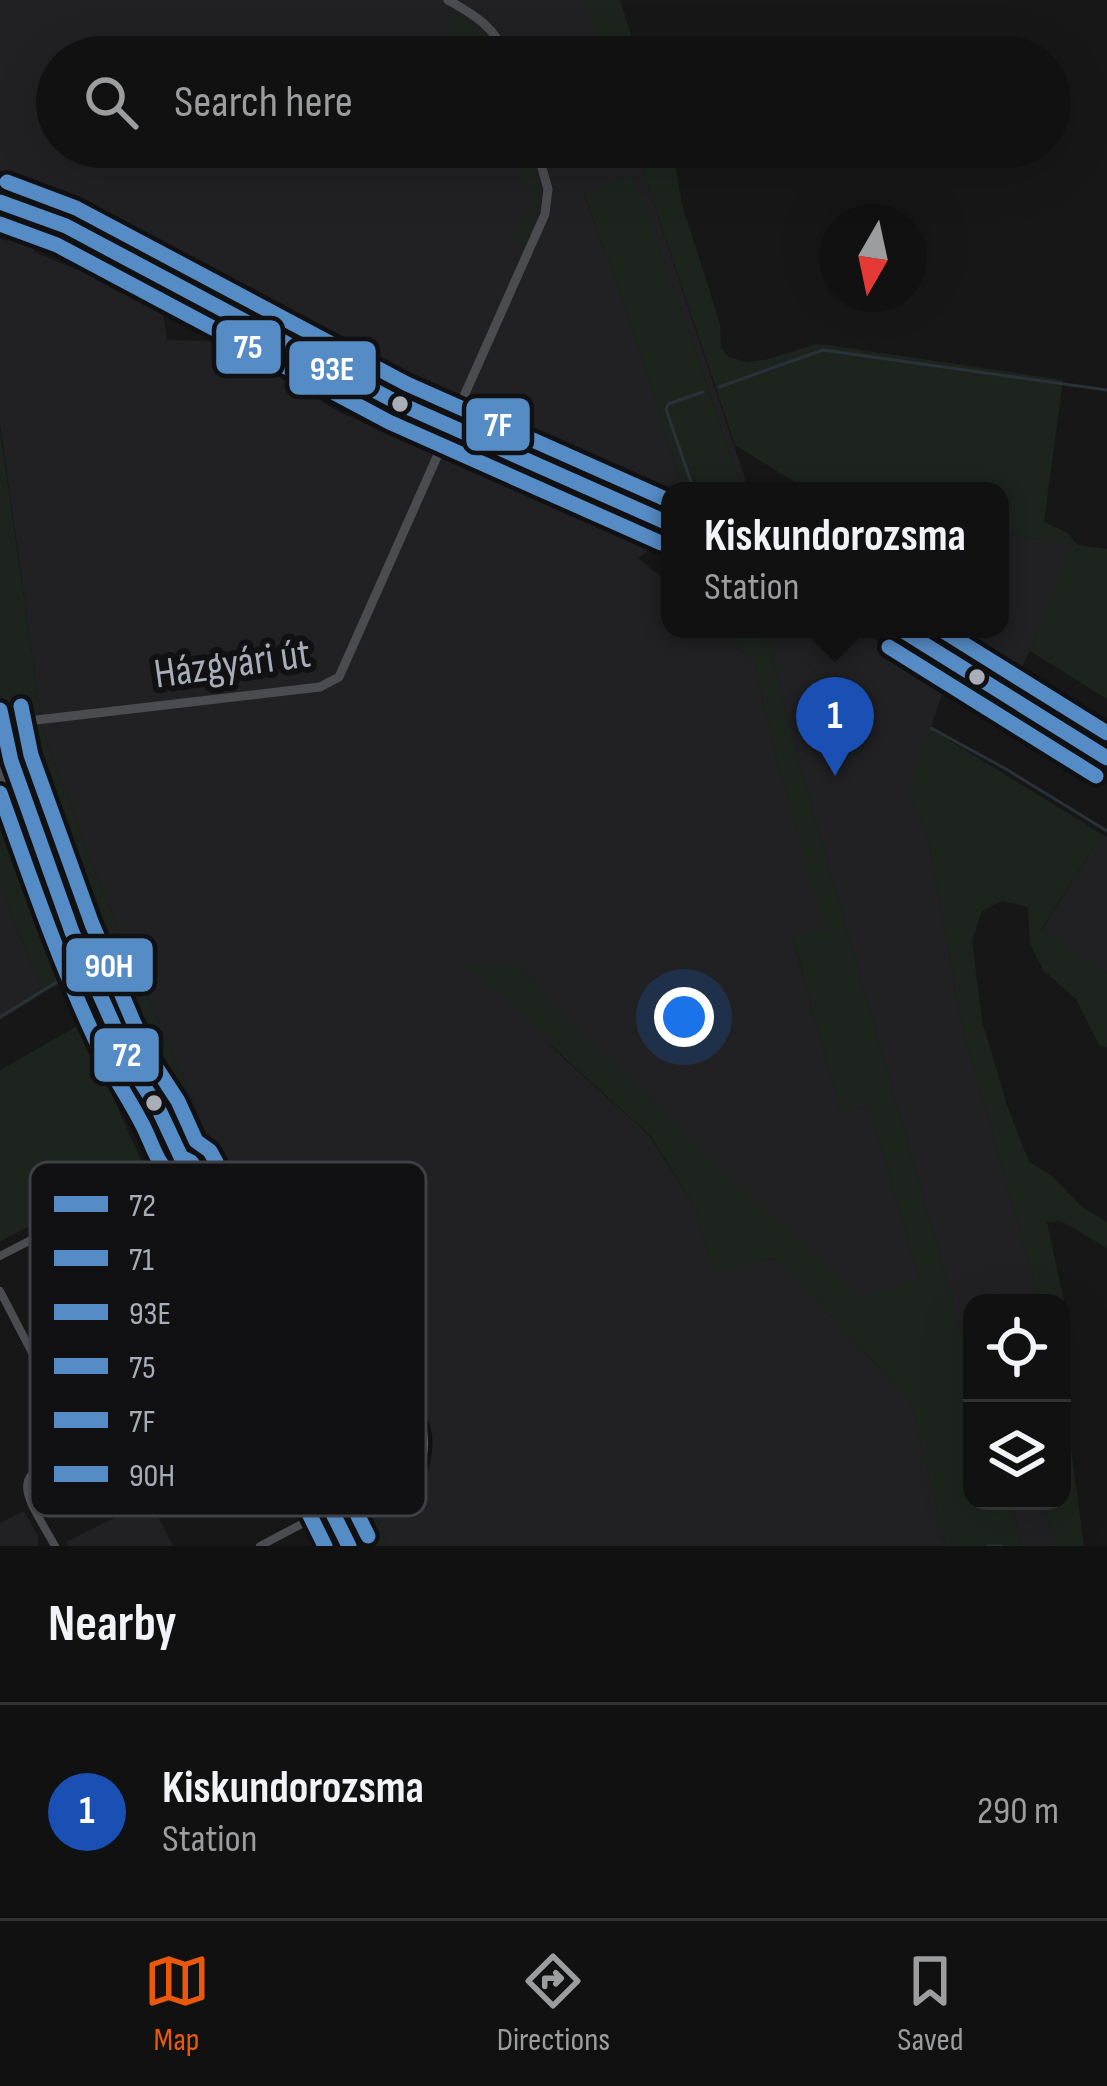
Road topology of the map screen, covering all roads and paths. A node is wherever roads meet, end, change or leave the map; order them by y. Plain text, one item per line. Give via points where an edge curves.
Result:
1 (448, 0) edge
2 (494, 36) edge
3 (542, 168) edge
4 (0, 202) edge
5 (0, 212) edge
6 (92, 239) junction
7 (450, 426) junction
8 (661, 520) edge
9 (914, 638) edge
10 (1, 721) edge
11 (1107, 758) edge
12 (0, 765) edge
13 (54, 888) junction
14 (114, 1030) junction
15 (181, 1157) junction
16 (166, 1162) edge
17 (179, 1162) edge
18 (192, 1162) edge
19 (30, 1241) edge
20 (0, 1256) edge
21 (0, 1291) edge
22 (30, 1349) edge
23 (38, 1516) edge
24 (317, 1516) edge
25 (334, 1516) edge
26 (55, 1546) edge
27 (260, 1546) edge
28 (349, 1546) edge

1 - 2 street
3 - 7 street via 545,214
4 - 6 main road
5 - 6 main road
6 - 7 main road
7 - 8 main road
7 - 10 street, Házgyári út via 333,682
9 - 11 main road
10 - 13 main road
12 - 13 main road
13 - 14 main road
14 - 15 main road
14 - 16 main road
15 - 17 main road
15 - 18 main road
19 - 20 street
21 - 22 street
23 - 26 street
24 - 27 street
25 - 28 main road

